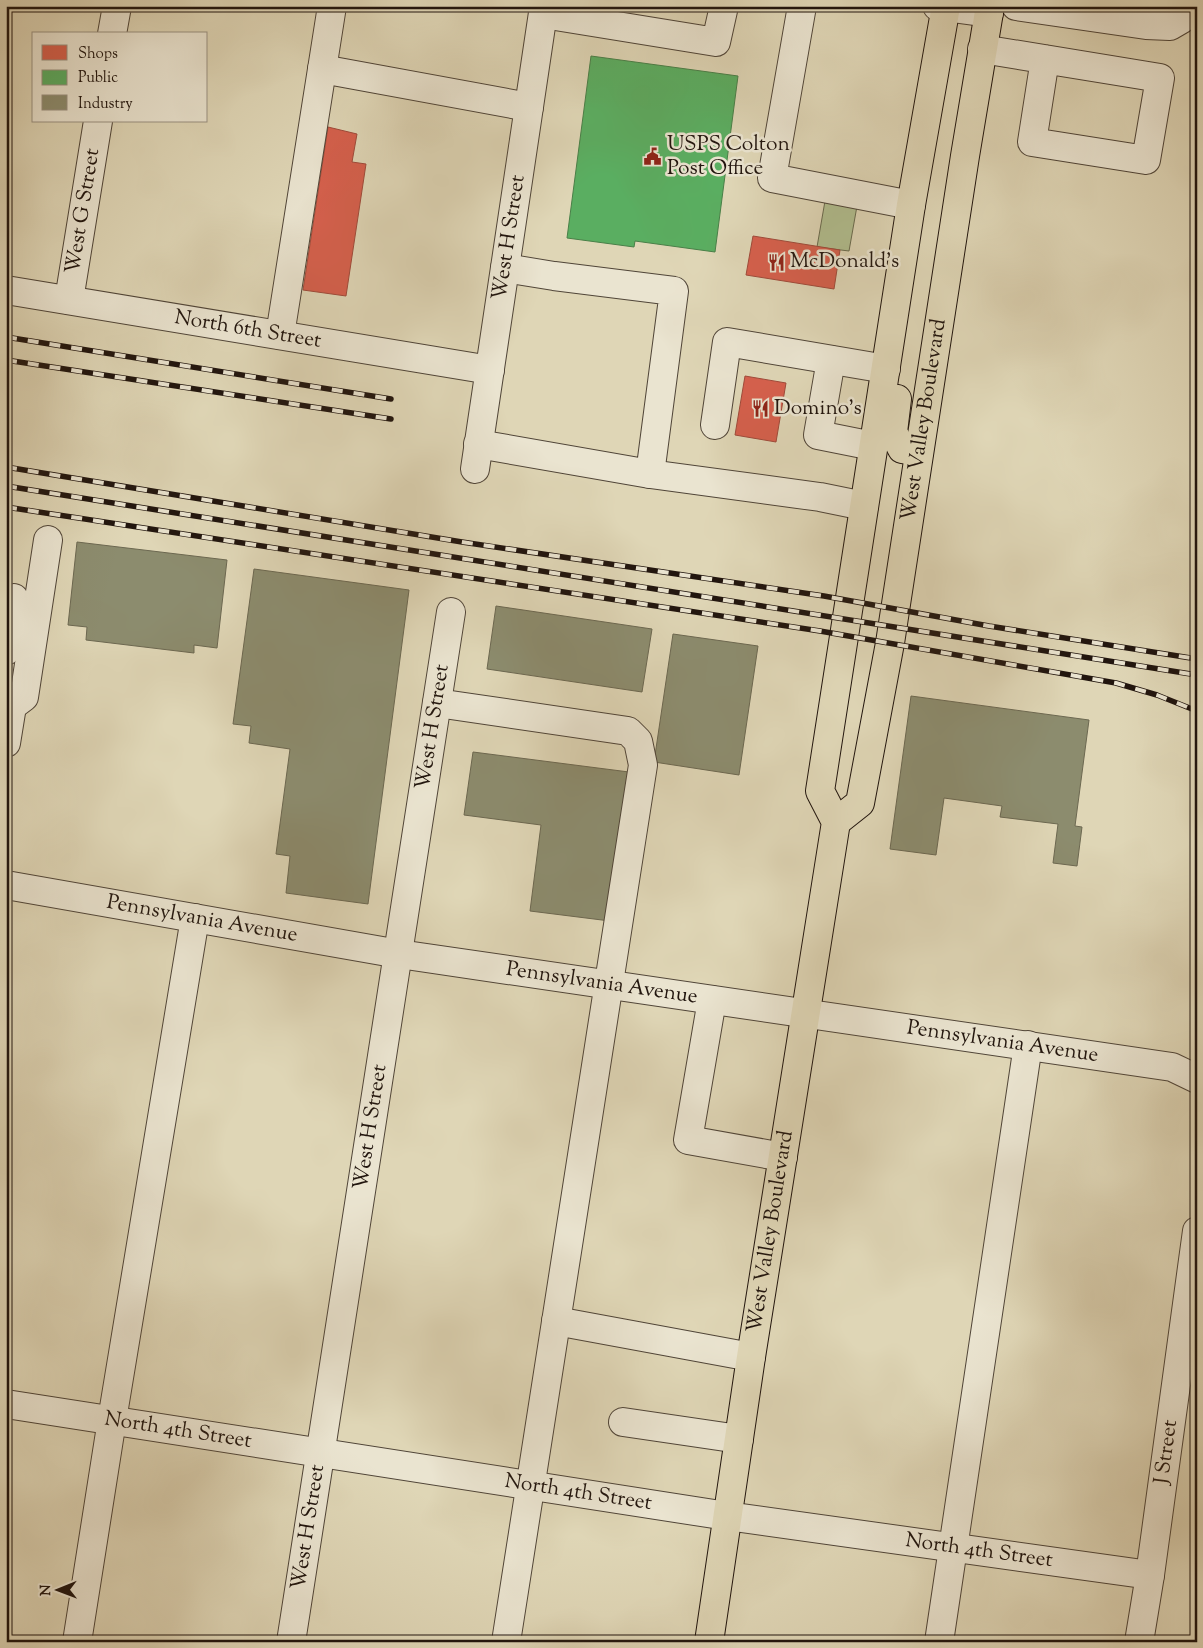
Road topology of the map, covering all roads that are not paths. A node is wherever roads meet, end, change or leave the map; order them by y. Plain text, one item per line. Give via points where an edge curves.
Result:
1 (116, 6) edge
2 (332, 6) edge
3 (724, 6) edge
4 (802, 6) edge
5 (1016, 6) edge
6 (1187, 6) edge
7 (943, 7) edge
8 (543, 10) edge
9 (989, 10) edge
10 (112, 32) edge
11 (982, 49) junction
12 (1044, 59) junction
13 (322, 69) junction
14 (529, 107) junction
15 (98, 122) edge
16 (911, 205) junction
17 (505, 268) junction
18 (6, 290) edge
19 (69, 300) junction
20 (893, 322) junction
21 (280, 335) junction
22 (831, 360) junction
23 (886, 369) junction
24 (490, 370) junction
25 (715, 425) dead end
26 (873, 446) junction
27 (919, 452) junction
28 (650, 474) junction
29 (864, 506) junction
30 (48, 540) dead end
31 (14, 598) dead end
32 (451, 612) dead end
33 (6, 651) edge
34 (9, 703) edge
35 (438, 703) junction
36 (6, 743) edge
37 (836, 822) junction
38 (6, 885) edge
39 (195, 918) junction
40 (399, 954) junction
41 (608, 984) junction
42 (712, 1000) junction
43 (806, 1013) junction
44 (1028, 1045) junction
45 (1197, 1079) edge
46 (783, 1157) junction
47 (1197, 1231) edge
48 (556, 1320) junction
49 (751, 1357) junction
50 (6, 1404) edge
51 (112, 1420) junction
52 (623, 1422) dead end
53 (739, 1439) junction
54 (320, 1453) junction
55 (531, 1486) junction
56 (727, 1516) junction
57 (953, 1548) junction
58 (1150, 1575) junction
59 (77, 1642) edge
60 (291, 1642) edge
61 (506, 1642) edge
62 (709, 1642) edge
63 (939, 1642) edge
64 (1139, 1642) edge

1 - 10 street
2 - 13 street
3 - 8 street via 716,42
4 - 16 street via 772,178
5 - 6 street via 1170,26 1182,19
7 - 9 street
7 - 16 main road
8 - 14 street, West H Street
9 - 11 main road, West Valley Boulevard
11 - 12 street
11 - 27 main road, West Valley Boulevard
12 - 12 street via 1160,78 1146,160 1032,142
13 - 14 street
13 - 21 street
14 - 17 street, West H Street
15 - 19 street, West G Street
16 - 20 main road
17 - 24 street, West H Street
17 - 28 street via 674,291
18 - 19 street, North 6th Street
19 - 21 street, North 6th Street
20 - 23 main road
20 - 27 main road via 903,355 893,432 902,448
21 - 24 street, North 6th Street
22 - 23 street
22 - 25 street via 727,342
22 - 26 street via 818,435
23 - 26 main road
24 - 28 street, West H Street via 476,457 565,460
26 - 29 main road
27 - 37 main road, West Valley Boulevard via 890,643 860,803
28 - 29 street
29 - 37 main road via 820,791
30 - 34 street via 24,697
31 - 33 street
32 - 35 street, West H Street
34 - 36 street
35 - 40 street, West H Street
35 - 41 street via 628,731 638,740 643,765
37 - 43 main road, West Valley Boulevard
38 - 39 street, Pennsylvania Avenue
39 - 40 street, Pennsylvania Avenue
39 - 51 street
40 - 41 street, Pennsylvania Avenue
40 - 54 street, West H Street
41 - 42 street, Pennsylvania Avenue
41 - 48 street
42 - 43 street, Pennsylvania Avenue
42 - 46 street via 688,1140
43 - 44 street, Pennsylvania Avenue
43 - 46 main road, West Valley Boulevard
44 - 45 street, Pennsylvania Avenue via 1172,1067
44 - 57 street
46 - 49 main road, West Valley Boulevard
47 - 58 street, J Street
48 - 49 street
48 - 55 street
49 - 53 main road, West Valley Boulevard
50 - 51 street, North 4th Street
51 - 54 street, North 4th Street
51 - 59 street
52 - 53 street
53 - 56 main road, West Valley Boulevard
54 - 55 street, North 4th Street
54 - 60 street, West H Street
55 - 56 street, North 4th Street
55 - 61 street
56 - 57 street, North 4th Street
56 - 62 main road, West Valley Boulevard
57 - 58 street, North 4th Street
57 - 63 street
58 - 64 street, J Street

